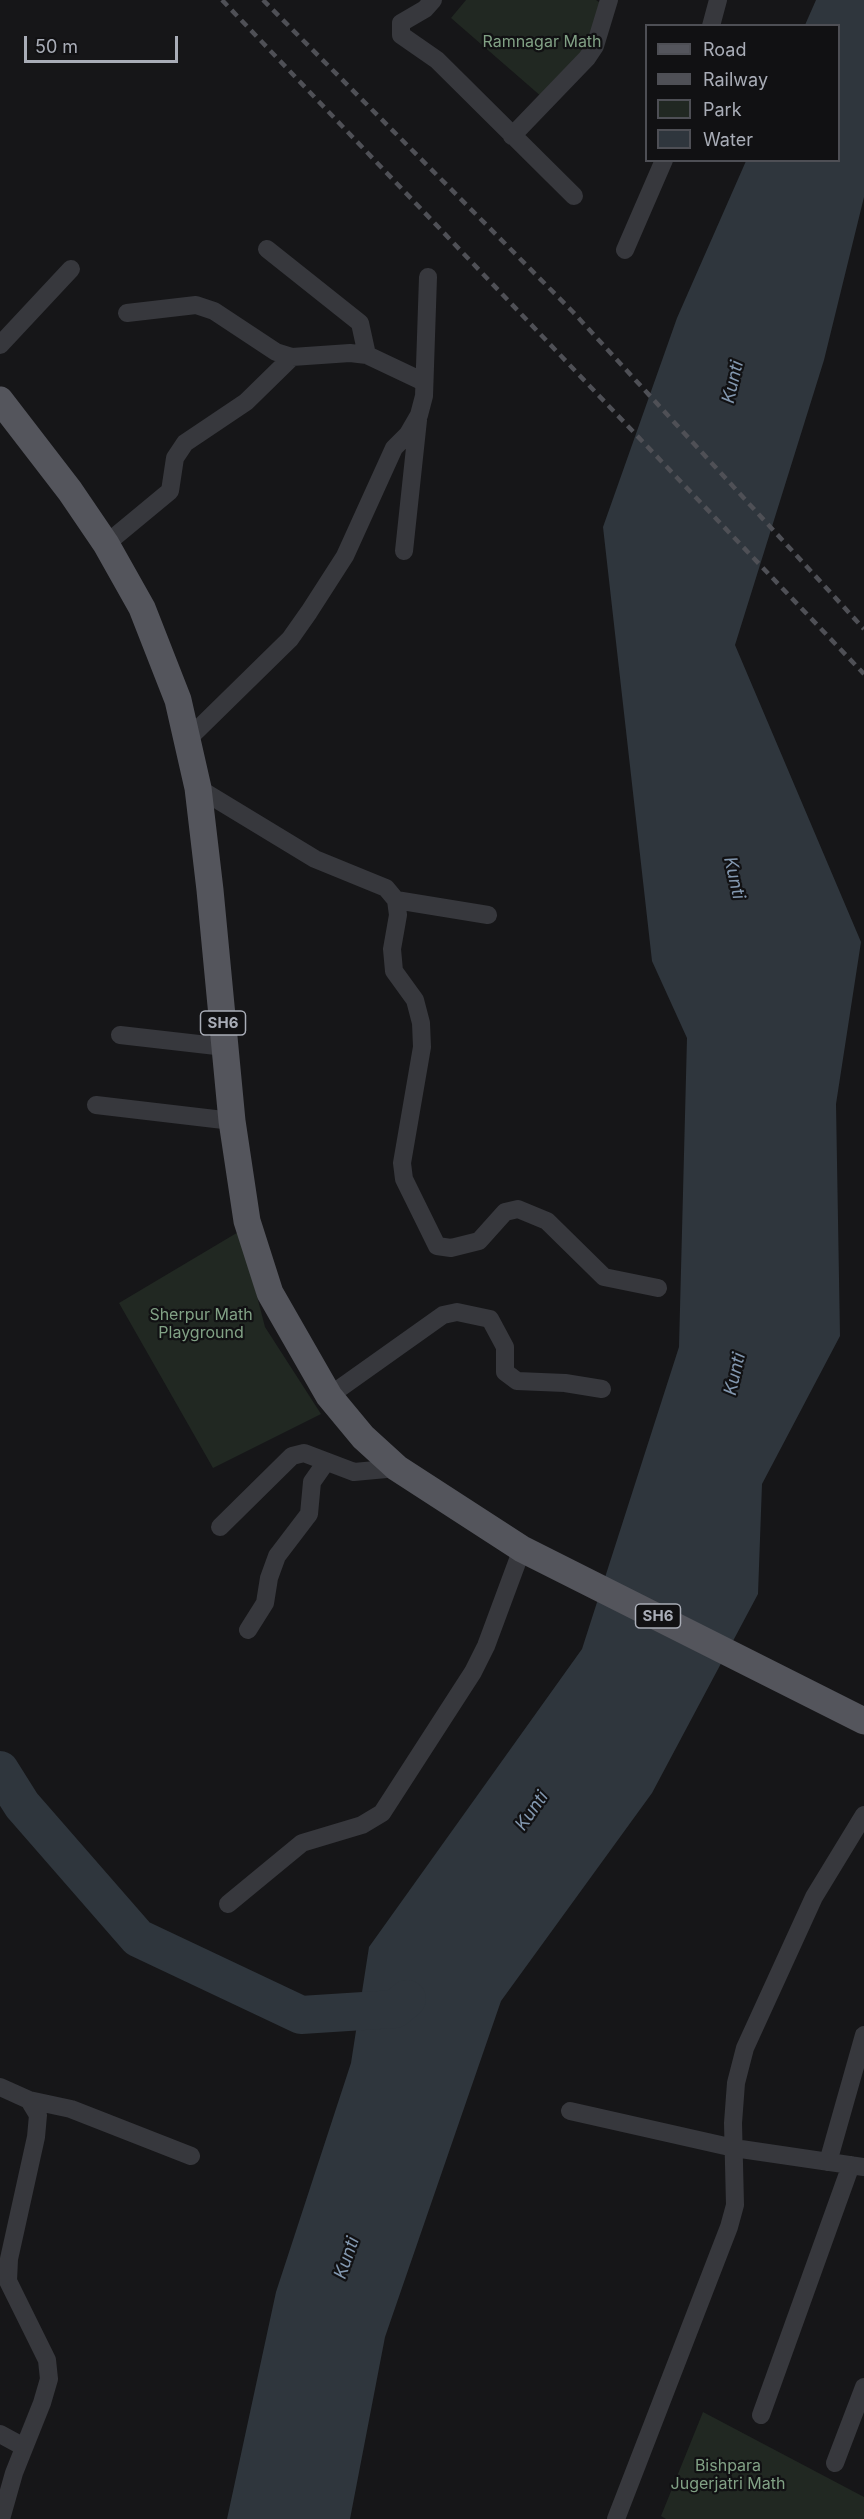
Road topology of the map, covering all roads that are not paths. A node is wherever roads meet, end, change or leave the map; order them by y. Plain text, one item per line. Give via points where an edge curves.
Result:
1 (433, 0) edge
2 (609, 0) edge
3 (718, 0) edge
4 (712, 24) edge
5 (512, 136) junction
6 (663, 162) edge
7 (574, 196) dead end
8 (267, 249) dead end
9 (625, 250) dead end
10 (71, 270) dead end
11 (428, 277) dead end
12 (128, 313) dead end
13 (0, 345) edge
14 (367, 355) junction
15 (292, 357) junction
16 (424, 382) junction
17 (0, 401) edge
18 (419, 416) junction
19 (106, 544) junction
20 (404, 551) dead end
21 (188, 739) junction
22 (198, 788) junction
23 (396, 900) junction
24 (488, 915) dead end
25 (120, 1035) dead end
26 (225, 1047) junction
27 (96, 1106) dead end
28 (232, 1121) junction
29 (658, 1288) dead end
30 (602, 1389) dead end
31 (329, 1396) junction
32 (326, 1462) junction
33 (397, 1468) junction
34 (220, 1527) dead end
35 (522, 1549) junction
36 (248, 1630) dead end
37 (864, 1721) edge
38 (864, 1815) edge
39 (228, 1904) dead end
40 (864, 2035) edge
41 (0, 2087) edge
42 (29, 2100) junction
43 (570, 2111) dead end
44 (734, 2148) junction
45 (191, 2156) dead end
46 (828, 2162) junction
47 (857, 2166) edge
48 (864, 2387) edge
49 (761, 2415) dead end
50 (0, 2434) edge
51 (24, 2447) junction
52 (835, 2463) dead end
53 (1, 2519) edge
54 (616, 2519) edge

1 - 5 street via 401,23 401,35 437,60
2 - 5 street via 595,46 587,58
3 - 4 street
5 - 7 street
6 - 9 street
8 - 14 street via 360,323
10 - 13 street
11 - 16 street
12 - 15 street via 196,305 214,311 276,352
14 - 15 street
14 - 16 street
15 - 19 street via 246,402 185,442 175,458 170,491
16 - 18 street
17 - 19 main road, SH6
18 - 20 street
18 - 21 street via 394,448 345,556 290,639
19 - 21 main road, SH6 via 142,608 163,656
21 - 22 main road, SH6
22 - 23 street via 315,859 386,888
22 - 26 main road, SH6
23 - 24 street
23 - 29 street via 394,971 415,1000 422,1035 402,1163 404,1179 432,1240 437,1246 451,1248 479,1241 506,1212 518,1209 547,1221 604,1277
25 - 26 street
26 - 28 main road, SH6
27 - 28 street
28 - 31 main road, SH6 via 256,1256 288,1328
30 - 31 street via 517,1381 505,1372 505,1347 490,1319 456,1312 443,1316
31 - 33 main road, SH6 via 363,1437
32 - 33 street via 354,1472
32 - 34 street via 304,1453 292,1455
32 - 36 street via 312,1482 309,1514 277,1556 262,1610
33 - 35 main road, SH6
35 - 37 main road, SH6
35 - 39 street via 473,1672 382,1813 362,1825 302,1843
38 - 44 street via 814,1897 745,2048 736,2083
40 - 46 street
41 - 42 street
42 - 45 street via 71,2109
42 - 51 street via 38,2115 36,2137 9,2259 8,2281 46,2360 49,2379
43 - 44 street
44 - 46 street
44 - 54 street via 735,2205 729,2227
46 - 47 street
47 - 49 street
48 - 52 street
50 - 51 street
51 - 53 street

